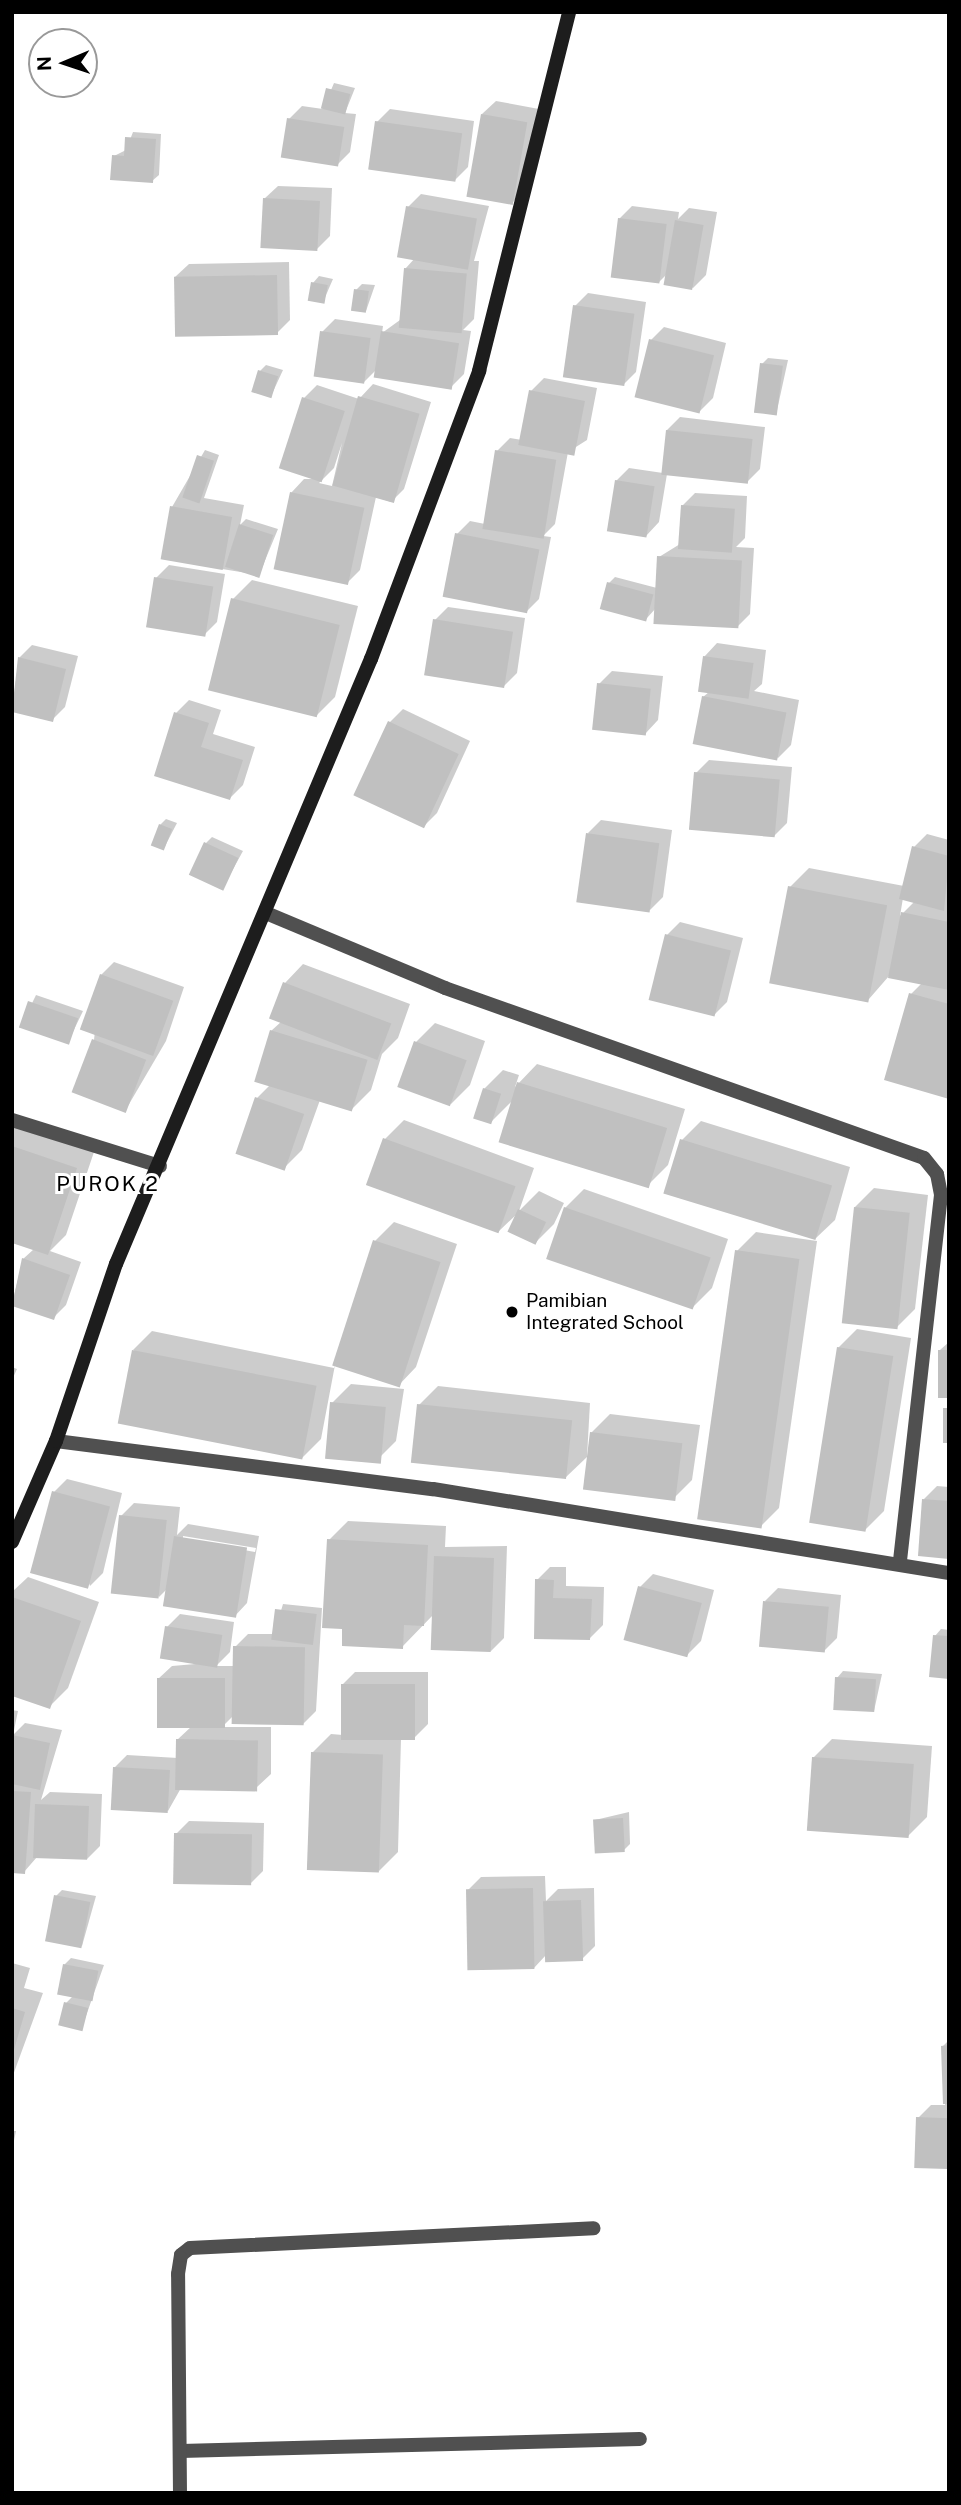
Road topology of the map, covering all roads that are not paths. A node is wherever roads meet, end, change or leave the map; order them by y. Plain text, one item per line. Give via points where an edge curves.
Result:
1 (569, 12) edge
2 (266, 913) junction
3 (12, 1120) edge
4 (160, 1166) junction
5 (56, 1441) junction
6 (12, 1542) edge
7 (900, 1561) junction
8 (949, 1573) edge
9 (594, 2228) dead end
10 (640, 2439) dead end
11 (181, 2451) junction
12 (180, 2493) edge

1 - 2 street via 480,371
2 - 4 street
2 - 7 street via 445,988 924,1158 937,1174 941,1195
3 - 4 street
4 - 5 street via 116,1264
5 - 6 street
5 - 7 street via 433,1489
7 - 8 street
9 - 11 street via 190,2248 181,2255 178,2274
10 - 11 street
11 - 12 street

